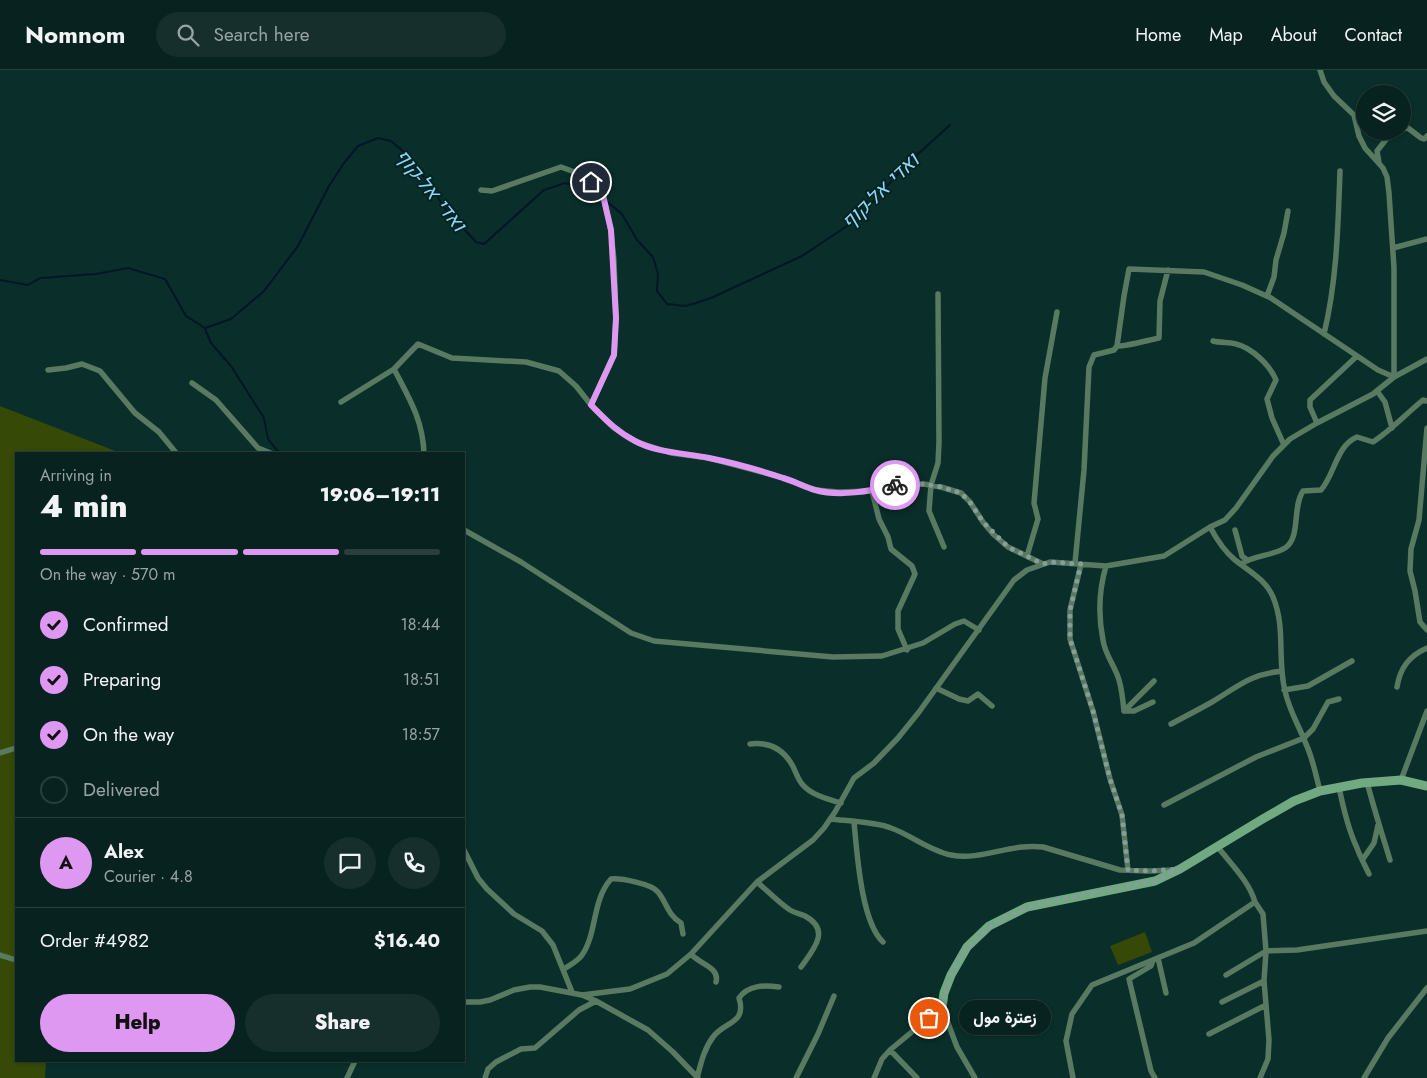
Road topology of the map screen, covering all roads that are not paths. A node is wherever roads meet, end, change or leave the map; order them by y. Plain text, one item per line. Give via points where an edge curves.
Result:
1 (1320, 70) edge
2 (1411, 130) edge
3 (1427, 136) edge
4 (1386, 140) edge
5 (1379, 163) junction
6 (1340, 171) dead end
7 (481, 190) dead end
8 (1288, 211) dead end
9 (1427, 239) edge
10 (1393, 248) junction
11 (1168, 270) junction
12 (938, 294) dead end
13 (1268, 296) junction
14 (1057, 312) dead end
15 (1324, 334) junction
16 (1213, 341) dead end
17 (1118, 346) junction
18 (1357, 356) junction
19 (1427, 359) edge
20 (394, 369) junction
21 (48, 370) dead end
22 (1394, 377) junction
23 (192, 382) dead end
24 (1377, 391) junction
25 (341, 402) dead end
26 (1427, 402) edge
27 (591, 405) junction
28 (1317, 423) junction
29 (1392, 428) junction
30 (1427, 428) edge
31 (1284, 445) junction
32 (175, 452) edge
33 (268, 452) edge
34 (424, 452) edge
35 (931, 485) junction
36 (872, 490) junction
37 (1210, 527) junction
38 (1234, 530) dead end
39 (465, 531) edge
40 (944, 547) dead end
41 (1027, 556) junction
42 (1247, 560) junction
43 (1078, 563) junction
44 (1043, 564) junction
45 (1241, 564) junction
46 (1106, 566) junction
47 (979, 630) junction
48 (1427, 630) edge
49 (1427, 648) edge
50 (907, 650) junction
51 (1352, 661) dead end
52 (1282, 671) junction
53 (1154, 681) dead end
54 (1397, 687) dead end
55 (936, 688) junction
56 (1284, 690) junction
57 (1339, 699) dead end
58 (1153, 702) dead end
59 (992, 706) dead end
60 (1124, 711) junction
61 (1427, 711) edge
62 (1171, 724) dead end
63 (1304, 738) junction
64 (750, 744) dead end
65 (15, 748) edge
66 (0, 753) edge
67 (1401, 780) junction
68 (1367, 782) junction
69 (1427, 786) edge
70 (1339, 787) junction
71 (1320, 791) junction
72 (841, 802) junction
73 (1164, 805) dead end
74 (830, 819) junction
75 (854, 822) junction
76 (1378, 825) junction
77 (1217, 846) junction
78 (465, 852) edge
79 (1363, 859) junction
80 (1390, 860) dead end
81 (1180, 869) junction
82 (1128, 870) junction
83 (1368, 874) dead end
84 (757, 882) junction
85 (1255, 902) junction
86 (1427, 931) edge
87 (683, 934) dead end
88 (883, 942) dead end
89 (1266, 951) junction
90 (692, 954) junction
91 (0, 955) edge
92 (1155, 959) junction
93 (15, 960) edge
94 (801, 967) dead end
95 (564, 969) junction
96 (1226, 975) dead end
97 (1264, 981) junction
98 (716, 982) dead end
99 (779, 987) dead end
100 (1427, 988) edge
101 (572, 992) junction
102 (1166, 993) dead end
103 (582, 995) junction
104 (834, 996) dead end
105 (596, 1001) junction
106 (465, 1002) edge
107 (1222, 1002) dead end
108 (1266, 1005) junction
109 (942, 1007) junction
110 (1209, 1034) dead end
111 (890, 1050) junction
112 (355, 1062) edge
113 (347, 1078) edge
114 (485, 1078) edge
115 (698, 1078) edge
116 (796, 1078) edge
117 (874, 1078) edge
118 (917, 1078) edge
119 (975, 1078) edge
120 (1072, 1078) edge
121 (1155, 1078) edge
122 (1260, 1078) edge
123 (1364, 1078) edge

1 - 5 street via 1334,96 1354,116 1365,148
2 - 3 street via 1421,138
4 - 5 street via 1377,151
5 - 10 street via 1387,177 1390,193
6 - 15 street via 1339,238
7 - 27 street via 492,191 561,167 580,174 602,191 611,230 616,318 614,355
8 - 13 street
9 - 10 street
10 - 22 street
11 - 13 street via 1204,272
11 - 17 street via 1160,301 1159,338
11 - 17 street via 1130,269
12 - 35 street via 939,449
13 - 15 street
14 - 41 street via 1045,378 1034,503 1038,519
15 - 18 street
16 - 31 street via 1235,343 1248,349 1274,374 1276,380 1267,399
17 - 43 street via 1094,355 1089,367
18 - 22 street
18 - 28 street via 1310,400
19 - 22 street
20 - 25 street
20 - 27 street via 418,344 452,358 526,362 560,370
20 - 34 street via 416,412
21 - 32 street via 82,364 100,371 135,413 159,432
22 - 24 street
23 - 33 street via 216,400 258,448
24 - 28 street
24 - 29 street via 1385,402
26 - 29 street via 1423,400
27 - 36 street via 614,428 637,442 774,475 816,490
28 - 31 street
29 - 42 street via 1373,442 1356,437 1351,439 1338,457 1326,485 1321,490 1303,491 1298,498 1291,543 1284,549
30 - 48 street via 1419,520 1410,571 1420,622
31 - 37 street via 1236,508 1225,520
35 - 36 street via 897,485
35 - 40 street via 930,511
35 - 41 street via 961,493 993,534 1008,547
36 - 50 street via 891,549 912,566 915,574 898,611 898,629
37 - 45 street via 1221,547
37 - 46 street via 1164,556
38 - 42 street via 1242,556
39 - 50 street via 631,632 654,641 833,657 882,656
41 - 44 street
42 - 45 street
43 - 44 street
43 - 46 street
43 - 82 street via 1070,610 1070,639 1122,815
44 - 47 street via 1014,580
45 - 52 street via 1273,595 1281,624
46 - 60 street via 1100,585 1103,641 1119,678
47 - 50 street via 964,621
47 - 55 street
49 - 54 street via 1406,662
51 - 56 street via 1308,686
52 - 56 street
52 - 62 street via 1264,673 1242,682
53 - 60 street
55 - 59 street via 968,701 978,694
55 - 72 street via 898,738 854,778
56 - 63 street
57 - 63 street via 1328,702
58 - 60 street via 1134,711
61 - 67 street
63 - 71 street
63 - 73 street via 1256,757
64 - 72 street via 762,743 778,748 802,785 818,796
65 - 66 street
67 - 68 street
67 - 69 street
68 - 70 street
68 - 76 street
70 - 71 street
70 - 79 street via 1346,816
71 - 77 street via 1294,802
72 - 74 street
74 - 75 street
74 - 84 street via 813,840
75 - 82 street via 889,827 951,855 974,855 1030,845
75 - 88 street via 859,880 875,935
76 - 79 street via 1374,843
76 - 80 street via 1384,834
77 - 81 street
77 - 85 street via 1245,882
78 - 95 street via 487,889 514,914 548,938
79 - 83 street
81 - 82 street
81 - 109 street via 1155,881 1027,907 989,926 963,954 944,993
84 - 90 street
84 - 94 street via 792,911 818,926 820,932 816,944
85 - 89 street via 1263,914
85 - 92 street via 1194,943
86 - 89 street via 1297,950
87 - 95 street via 681,923 668,910 656,889 618,878 610,879 592,922 588,943 581,956
89 - 96 street
89 - 97 street
90 - 98 street via 716,972
90 - 103 street via 667,974 649,982
91 - 93 street
92 - 102 street
92 - 120 street via 1092,984 1072,1014 1066,1041
92 - 121 street via 1150,966 1129,978
95 - 101 street
97 - 107 street
97 - 108 street
99 - 115 street via 765,985 743,992 739,998 741,1012 737,1019 714,1036 704,1052
100 - 123 street via 1388,1038
101 - 103 street
101 - 106 street via 530,987 490,1000
103 - 105 street
104 - 116 street
105 - 114 street via 579,1010 535,1048 522,1049 496,1062 488,1069
105 - 115 street via 648,1030
108 - 110 street
108 - 122 street via 1268,1059
109 - 111 street
109 - 119 street via 957,1047
111 - 117 street
111 - 118 street
112 - 113 street

